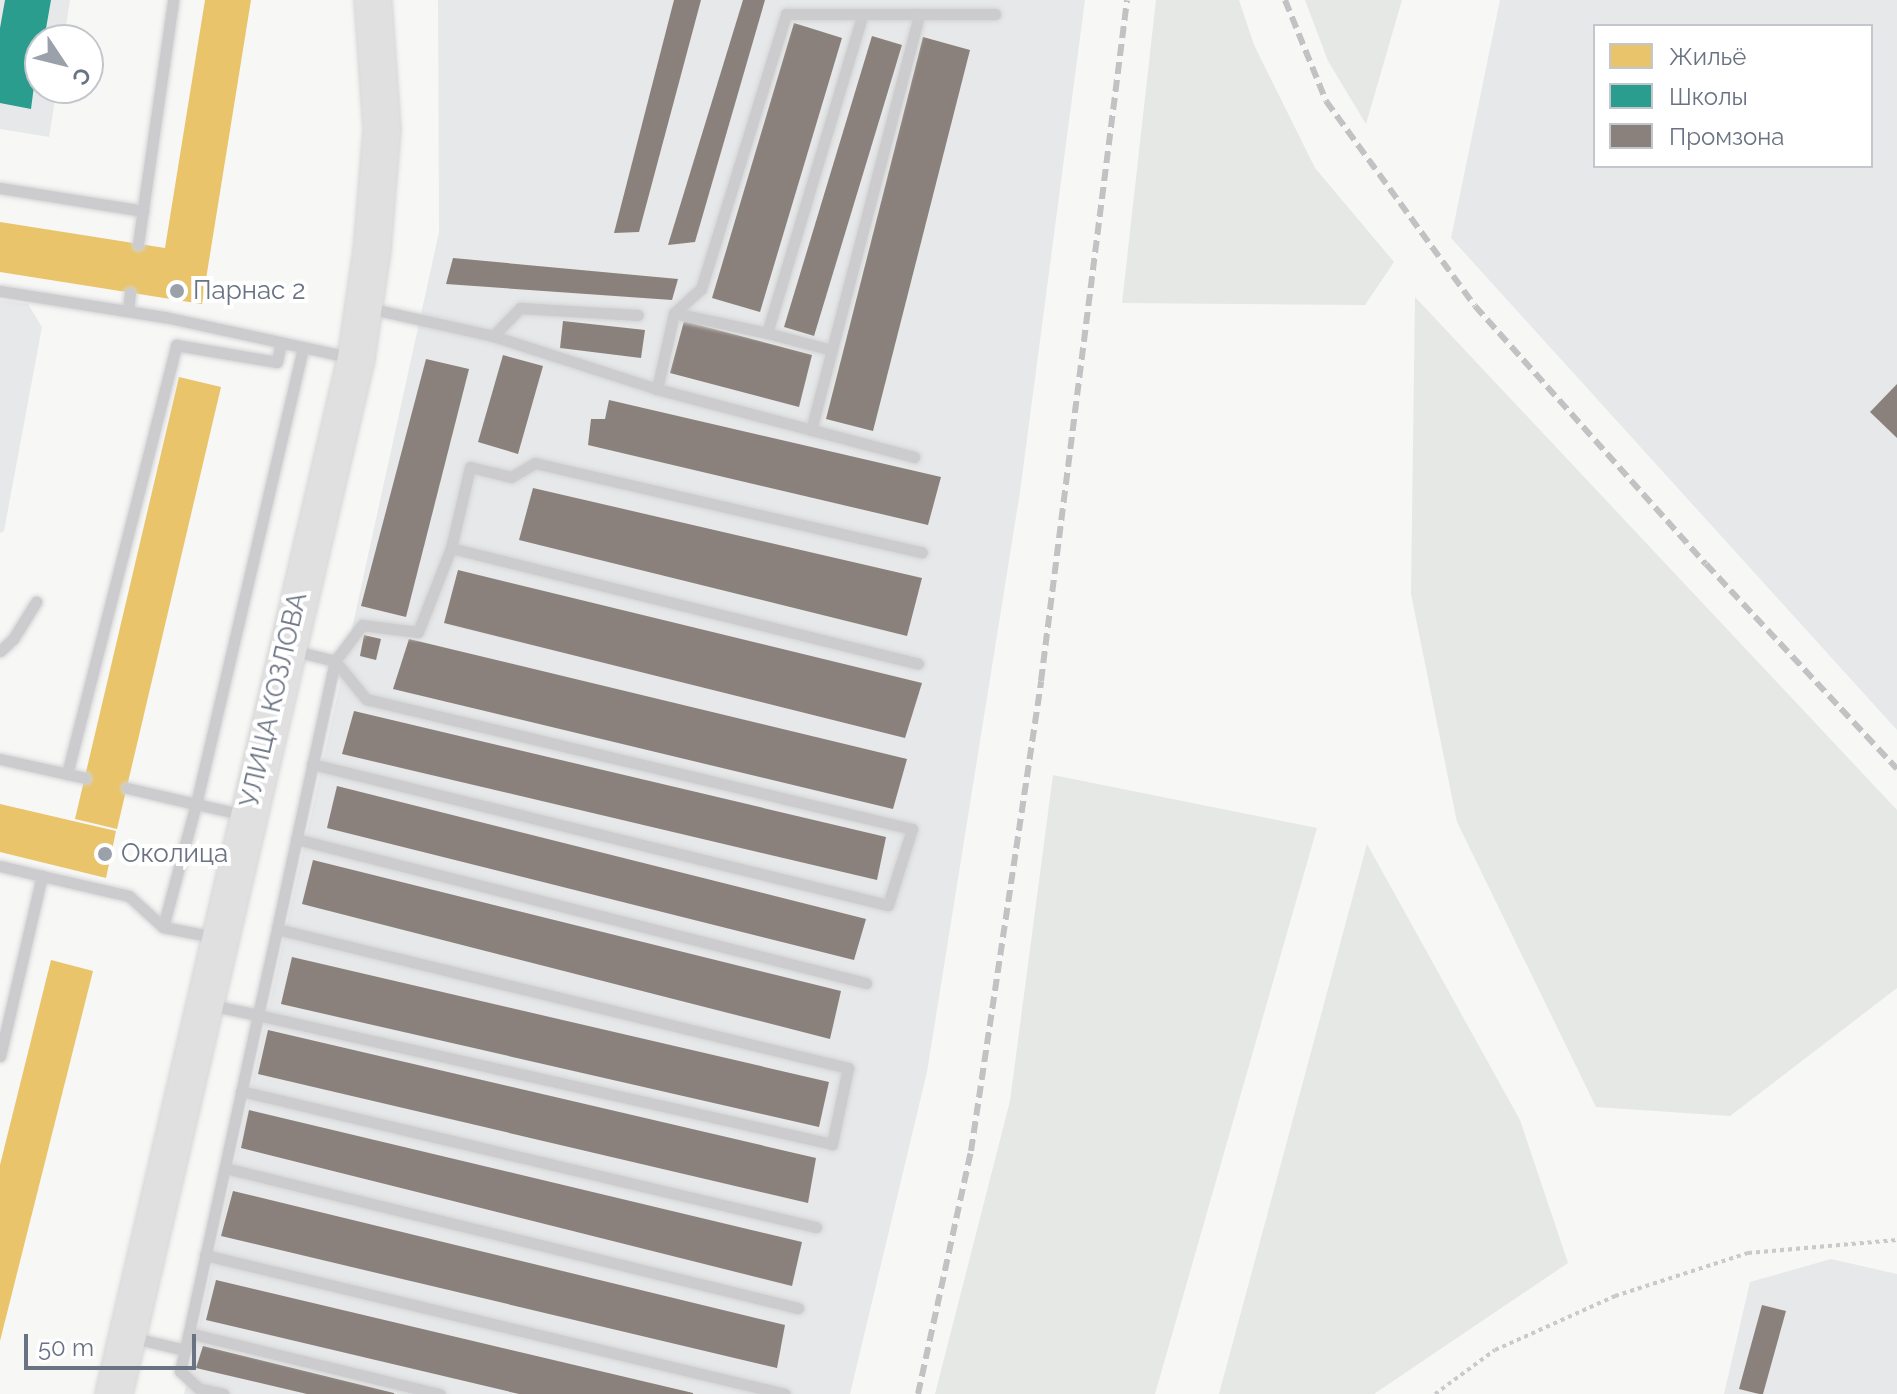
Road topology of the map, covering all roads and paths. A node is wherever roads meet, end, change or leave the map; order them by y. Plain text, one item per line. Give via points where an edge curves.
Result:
1 (173, 0) edge
2 (373, 0) edge
3 (863, 14) junction
4 (919, 14) junction
5 (995, 14) dead end
6 (0, 188) edge
7 (143, 211) junction
8 (138, 244) dead end
9 (0, 291) edge
10 (130, 293) dead end
11 (363, 307) junction
12 (128, 311) junction
13 (674, 313) junction
14 (638, 315) dead end
15 (767, 333) junction
16 (493, 336) junction
17 (281, 342) junction
18 (303, 347) junction
19 (832, 350) junction
20 (356, 359) junction
21 (657, 389) junction
22 (811, 430) junction
23 (914, 457) dead end
24 (451, 548) junction
25 (922, 552) dead end
26 (36, 602) dead end
27 (286, 649) junction
28 (0, 651) edge
29 (335, 661) junction
30 (918, 664) dead end
31 (0, 759) edge
32 (312, 764) junction
33 (67, 774) junction
34 (85, 778) dead end
35 (127, 788) dead end
36 (196, 804) junction
37 (247, 816) junction
38 (296, 839) junction
39 (0, 866) edge
40 (42, 876) junction
41 (163, 927) junction
42 (277, 929) junction
43 (219, 938) junction
44 (866, 983) dead end
45 (203, 1003) junction
46 (258, 1015) junction
47 (0, 1056) edge
48 (241, 1091) junction
49 (225, 1168) junction
50 (816, 1227) dead end
51 (1897, 1240) edge
52 (205, 1255) junction
53 (798, 1308) dead end
54 (189, 1333) junction
55 (128, 1336) junction
56 (185, 1350) junction
57 (114, 1394) edge
58 (223, 1394) edge
59 (440, 1394) edge
60 (785, 1394) edge
61 (1435, 1394) edge

1 - 7 lane
2 - 11 main road, УЛИЦА КОЗЛОВА via 382,129
3 - 4 lane
3 - 13 lane via 786,14 701,289
3 - 15 lane
4 - 5 lane
4 - 19 lane
6 - 7 lane
7 - 8 lane
9 - 12 lane
10 - 12 lane
11 - 16 lane
11 - 20 main road, УЛИЦА КОЗЛОВА
12 - 17 lane
13 - 15 lane
13 - 21 lane
14 - 16 lane via 520,308
15 - 19 lane
16 - 21 lane
17 - 18 lane
17 - 33 lane via 277,362 176,345
18 - 20 lane
18 - 36 lane
19 - 22 lane
20 - 27 main road, УЛИЦА КОЗЛОВА
21 - 22 lane
22 - 23 lane
24 - 25 lane via 470,467 511,477 535,463
24 - 29 lane via 418,632 362,625
24 - 30 lane
26 - 28 lane
27 - 29 lane
27 - 37 main road, УЛИЦА КОЗЛОВА
29 - 32 lane
29 - 32 lane via 366,699 912,829 888,905
31 - 33 lane
32 - 38 lane
33 - 34 lane
35 - 36 lane
36 - 37 lane
36 - 41 lane
37 - 43 main road, УЛИЦА КОЗЛОВА
38 - 42 lane
38 - 44 lane
39 - 40 lane
40 - 41 lane via 129,896
40 - 47 lane
41 - 43 lane
42 - 46 lane
42 - 46 lane via 848,1068 832,1144
43 - 45 main road, УЛИЦА КОЗЛОВА
45 - 46 lane
45 - 55 main road, УЛИЦА КОЗЛОВА
46 - 48 lane
48 - 49 lane
48 - 50 lane
49 - 52 lane
49 - 53 lane
51 - 61 path via 1748,1253 1615,1296 1495,1350
52 - 54 lane
52 - 60 lane
54 - 56 lane
54 - 59 lane
55 - 56 lane
55 - 57 main road, УЛИЦА КОЗЛОВА
56 - 58 lane via 180,1371 198,1388

